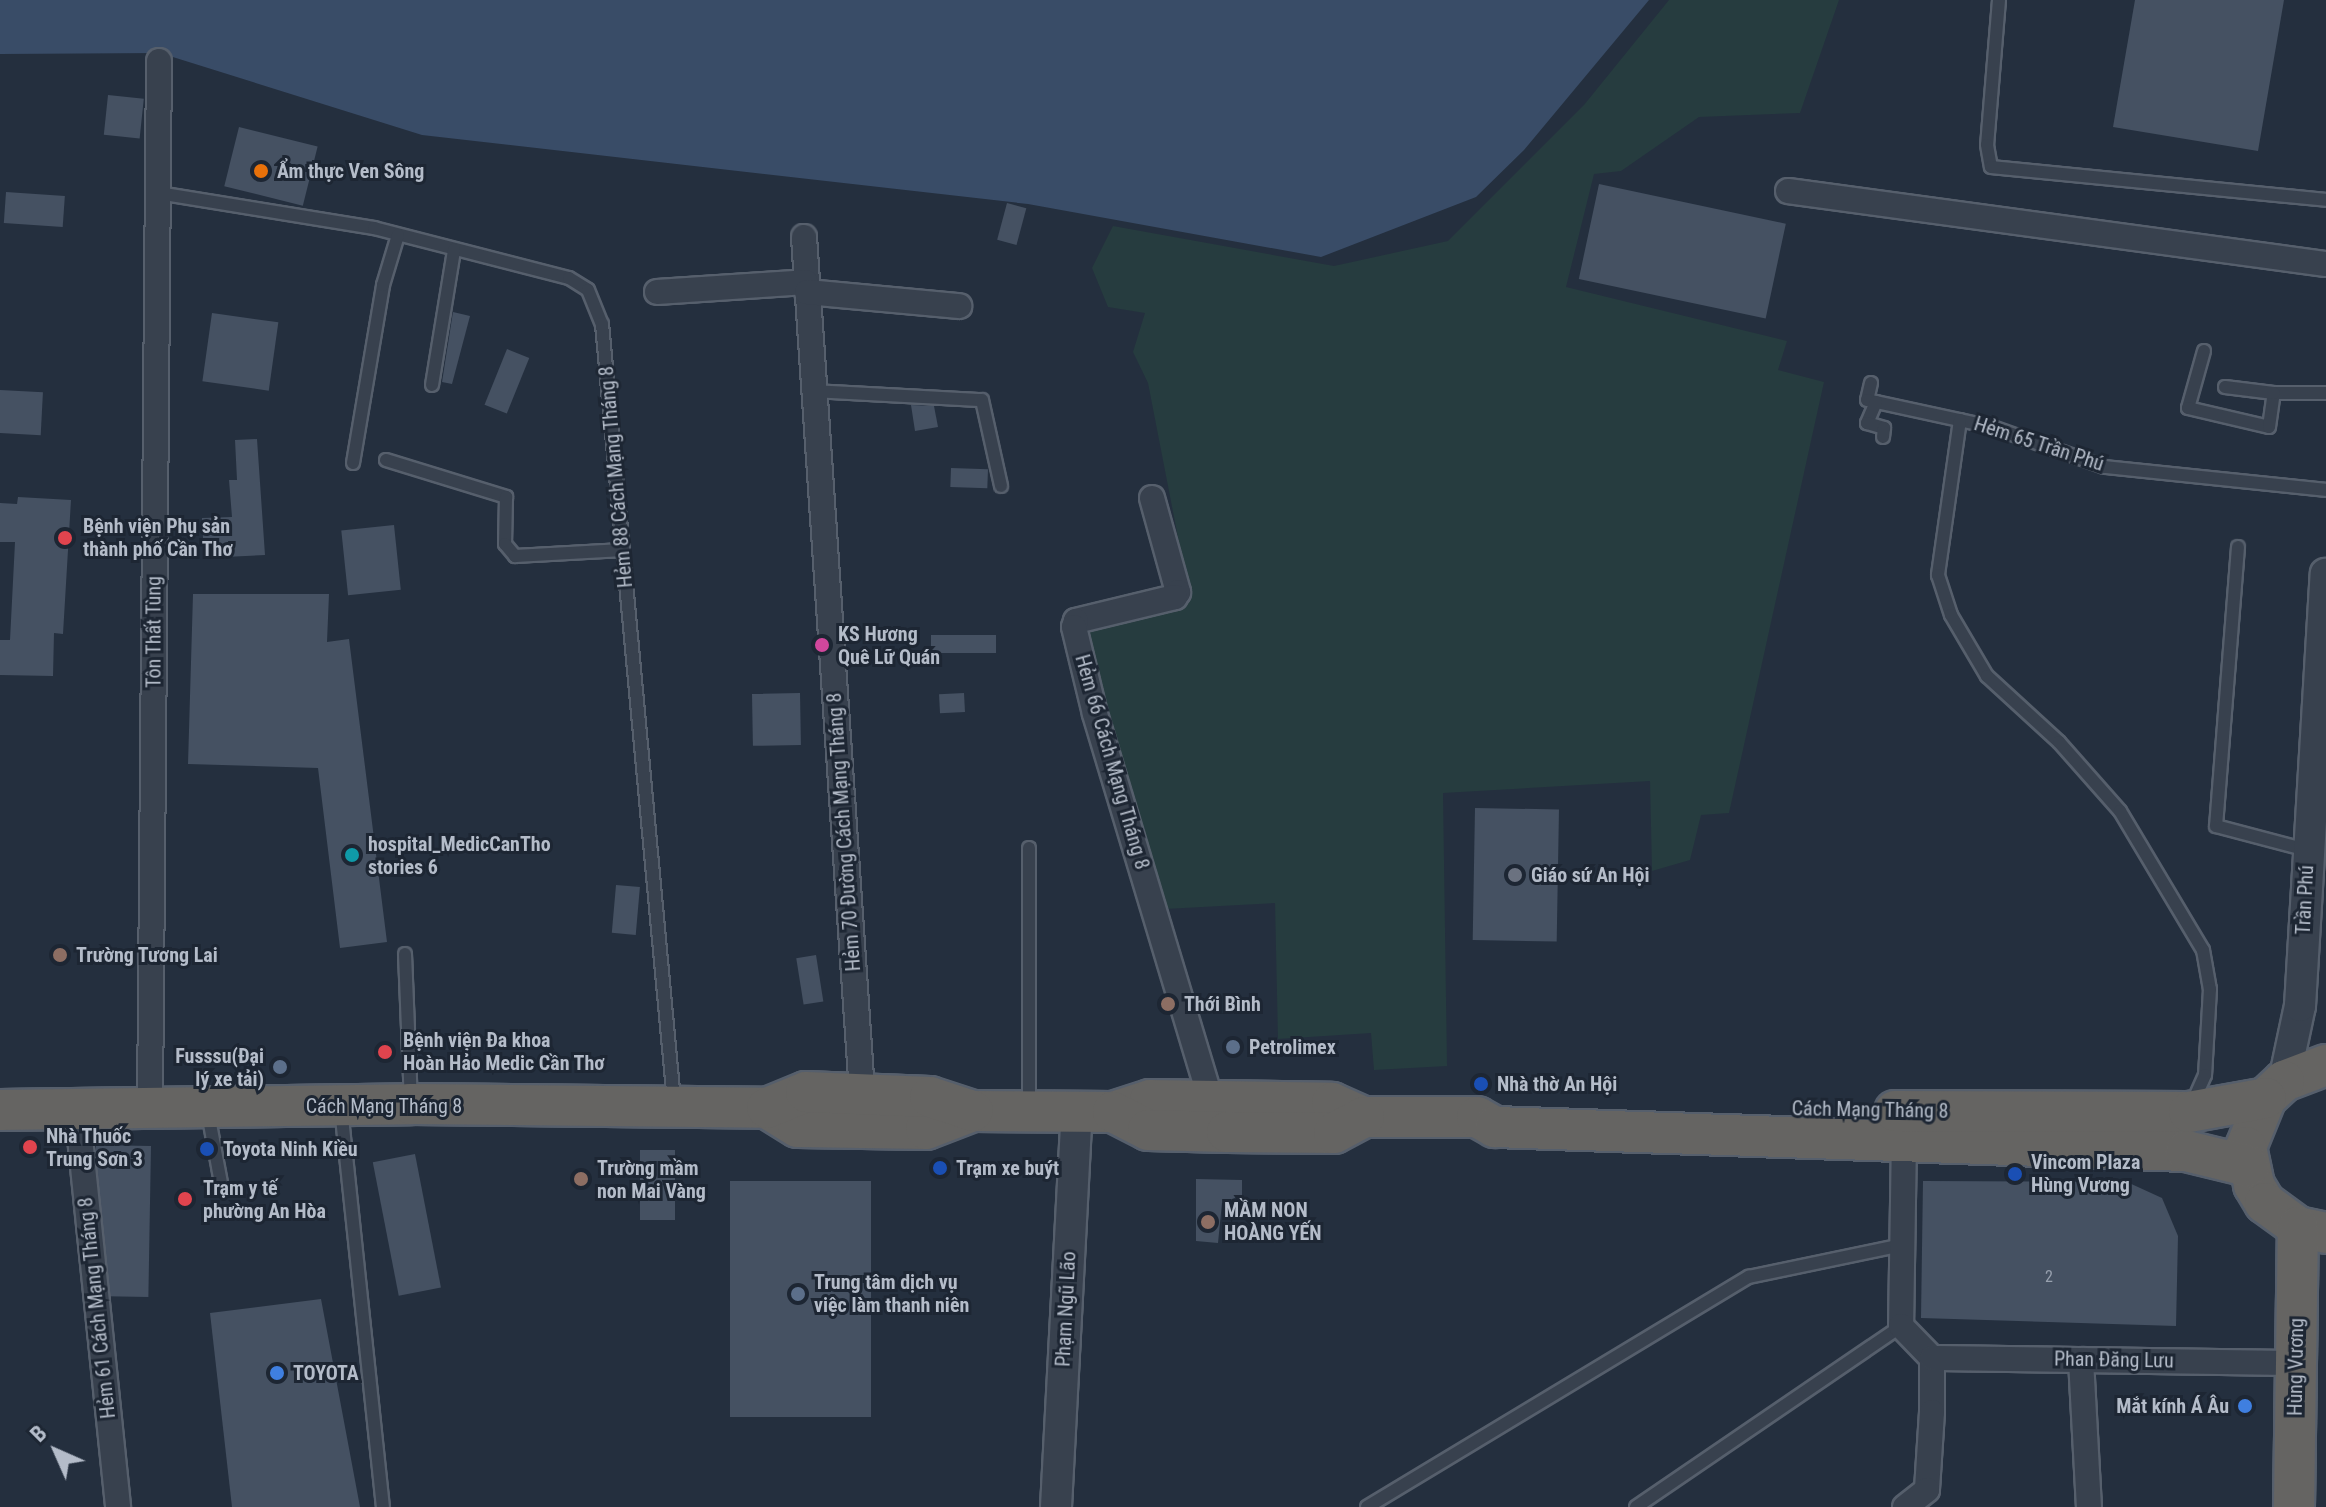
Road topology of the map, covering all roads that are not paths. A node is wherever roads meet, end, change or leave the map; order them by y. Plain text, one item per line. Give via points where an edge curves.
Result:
1 (1999, 0) edge
2 (159, 61) dead end
3 (1788, 191) dead end
4 (158, 193) junction
5 (2326, 200) edge
6 (398, 235) junction
7 (804, 237) dead end
8 (454, 250) junction
9 (2326, 264) edge
10 (807, 287) junction
11 (657, 292) dead end
12 (959, 306) dead end
13 (2204, 351) dead end
14 (1871, 383) dead end
15 (432, 385) dead end
16 (2225, 387) dead end
17 (814, 391) junction
18 (2274, 393) junction
19 (2326, 393) edge
20 (1876, 402) junction
21 (1960, 420) junction
22 (1883, 437) dead end
23 (386, 460) dead end
24 (353, 463) dead end
25 (1001, 486) dead end
26 (2326, 490) edge
27 (1152, 498) dead end
28 (2238, 547) dead end
29 (623, 550) junction
30 (2326, 574) edge
31 (1029, 848) dead end
32 (2307, 850) junction
33 (405, 954) dead end
34 (2326, 1065) edge
35 (2275, 1089) junction
36 (862, 1092) junction
37 (1211, 1100) junction
38 (411, 1104) junction
39 (340, 1105) junction
40 (150, 1106) junction
41 (207, 1106) junction
42 (674, 1108) junction
43 (767, 1108) junction
44 (77, 1109) junction
45 (0, 1110) edge
46 (1029, 1110) junction
47 (973, 1111) junction
48 (1095, 1112) junction
49 (2189, 1112) junction
50 (1364, 1117) junction
51 (1477, 1117) junction
52 (1904, 1138) junction
53 (2248, 1166) junction
54 (221, 1183) dead end
55 (2312, 1230) edge
56 (1902, 1245) junction
57 (1901, 1326) junction
58 (1932, 1358) junction
59 (2081, 1360) junction
60 (2296, 1363) junction
61 (118, 1507) edge
62 (383, 1507) edge
63 (1056, 1507) edge
64 (1367, 1507) edge
65 (1636, 1507) edge
66 (1905, 1507) edge
67 (2089, 1507) edge
68 (2294, 1507) edge

1 - 5 lane via 1987,145 1991,167
2 - 4 street, Tôn Thất Tùng
3 - 9 street
4 - 6 lane, Hẻm 88 Cách Mạng Tháng 8
4 - 40 street, Tôn Thất Tùng
6 - 8 lane, Hẻm 88 Cách Mạng Tháng 8
6 - 24 lane via 383,285
7 - 10 street, Hẻm 70 Đường Cách Mạng Tháng 8
8 - 15 lane
8 - 29 lane, Hẻm 88 Cách Mạng Tháng 8 via 569,278 588,290 602,324
10 - 11 street
10 - 12 street
10 - 17 street, Hẻm 70 Đường Cách Mạng Tháng 8
13 - 18 lane via 2188,408 2269,427
14 - 20 lane via 1867,400
16 - 18 lane
17 - 25 lane via 982,400
17 - 36 street, Hẻm 70 Đường Cách Mạng Tháng 8
18 - 19 lane
20 - 21 lane, Hẻm 65 Trần Phú
20 - 22 lane via 1867,423 1884,428
21 - 26 lane, Hẻm 65 Trần Phú via 2105,467
21 - 49 lane via 1938,575 1942,588 1987,676 2059,742 2120,811 2203,950 2210,989 2205,1075
23 - 29 lane via 506,497 505,544 515,556
27 - 37 street, Hẻm 66 Cách Mạng Tháng 8 via 1178,592 1175,597 1076,621 1074,627 1095,714
28 - 32 lane via 2216,826
29 - 42 lane, Hẻm 88 Cách Mạng Tháng 8
30 - 32 street, Trần Phú
31 - 46 lane
32 - 35 street, Trần Phú via 2300,1006
33 - 38 lane
34 - 35 highway, Cách Mạng Tháng 8
35 - 49 highway, Cách Mạng Tháng 8
35 - 53 highway via 2249,1132
36 - 43 highway, Cách Mạng Tháng 8 via 806,1092
36 - 47 highway, Cách Mạng Tháng 8 via 930,1097
37 - 48 highway, Cách Mạng Tháng 8 via 1150,1100
37 - 50 highway, Cách Mạng Tháng 8 via 1332,1103
38 - 39 highway, Cách Mạng Tháng 8
38 - 42 highway, Cách Mạng Tháng 8
39 - 41 highway, Cách Mạng Tháng 8
39 - 62 lane
40 - 41 highway, Cách Mạng Tháng 8
40 - 44 highway, Cách Mạng Tháng 8
41 - 54 lane
42 - 43 highway, Cách Mạng Tháng 8
43 - 47 highway, Cách Mạng Tháng 8 via 798,1127 926,1129
44 - 45 highway, Cách Mạng Tháng 8
44 - 61 street, Hẻm 61 Cách Mạng Tháng 8
46 - 47 highway, Cách Mạng Tháng 8
46 - 48 highway, Cách Mạng Tháng 8
48 - 50 highway, Cách Mạng Tháng 8 via 1148,1130 1227,1132 1334,1133
48 - 63 street, Phạm Ngũ Lão
49 - 51 highway, Cách Mạng Tháng 8 via 1499,1102
50 - 51 highway, Cách Mạng Tháng 8
51 - 52 highway, Cách Mạng Tháng 8 via 1495,1127
52 - 53 highway, Cách Mạng Tháng 8 via 2186,1151
52 - 56 street
53 - 55 highway via 2265,1203
55 - 60 highway, Hùng Vương
56 - 57 street
56 - 64 lane via 1749,1277
57 - 58 street
57 - 65 lane
58 - 59 street, Phan Đăng Lưu
58 - 66 street via 1927,1490
59 - 60 street, Phan Đăng Lưu
59 - 67 street
60 - 68 highway, Hùng Vương

